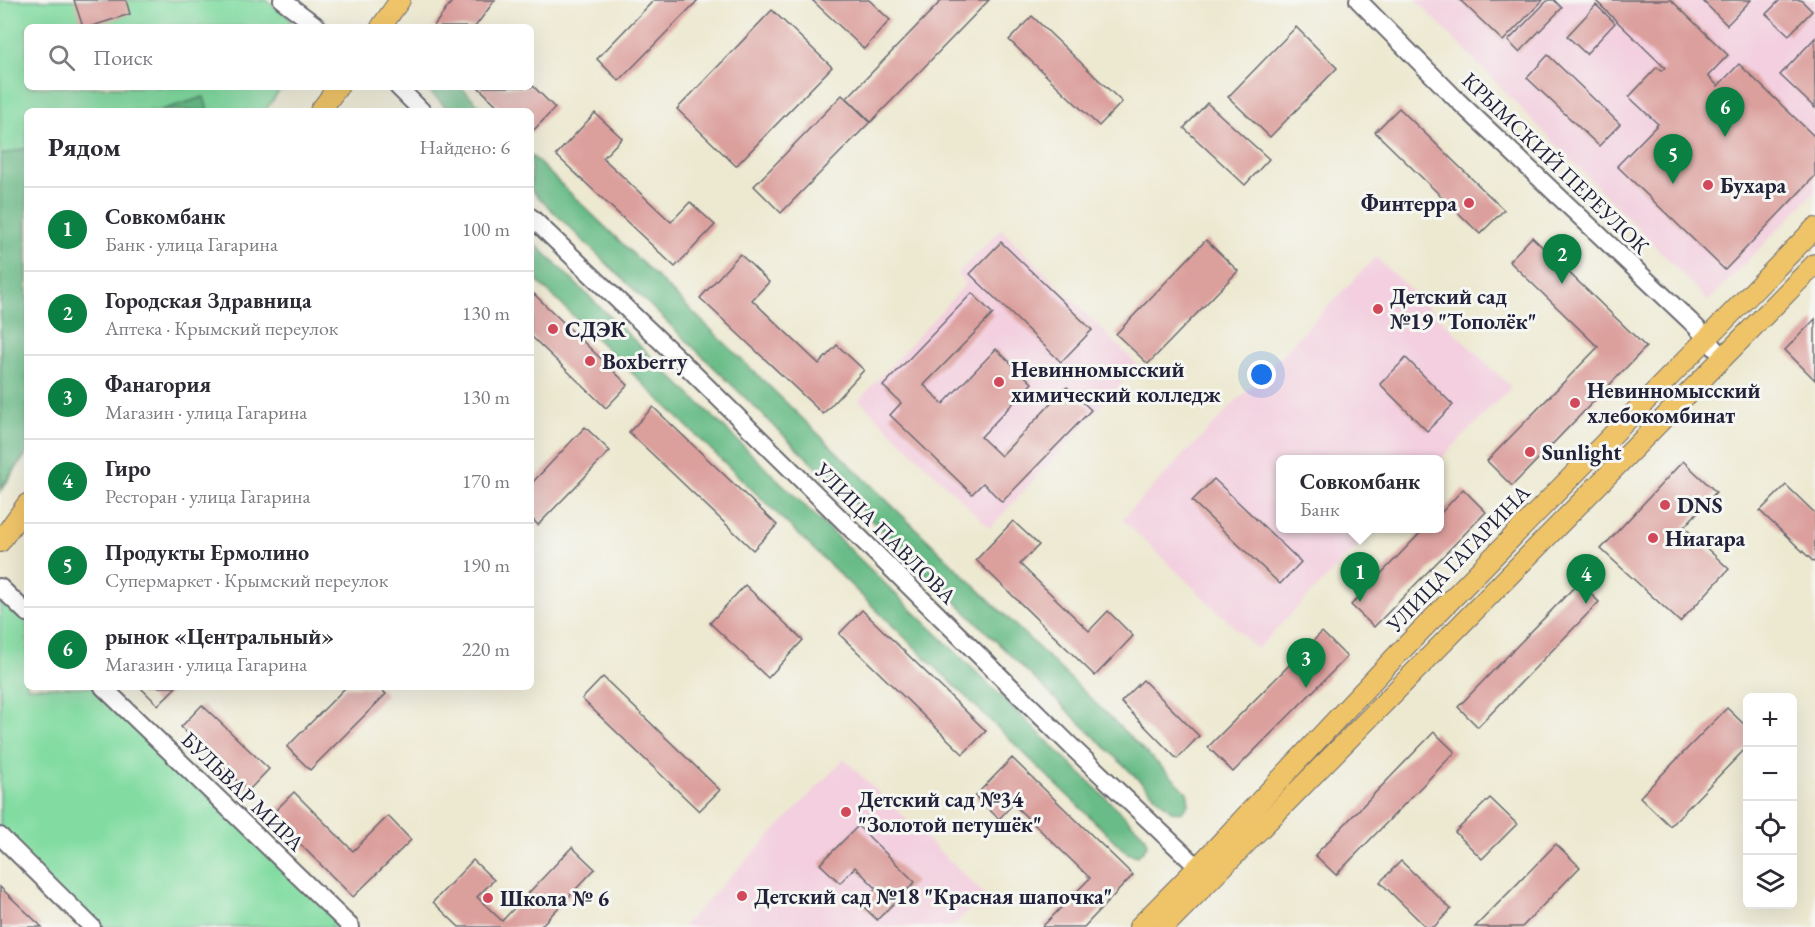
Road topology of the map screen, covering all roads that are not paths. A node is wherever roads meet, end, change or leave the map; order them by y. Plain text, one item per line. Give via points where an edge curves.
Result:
1 (282, 0) edge
2 (400, 0) edge
3 (1358, 0) edge
4 (314, 24) edge
5 (383, 24) edge
6 (336, 90) edge
7 (401, 90) edge
8 (322, 108) edge
9 (420, 108) edge
10 (534, 220) edge
11 (1815, 228) edge
12 (1815, 264) edge
13 (1707, 338) junction
14 (1723, 358) junction
15 (24, 508) edge
16 (0, 542) edge
17 (0, 587) edge
18 (24, 610) edge
19 (106, 690) edge
20 (0, 837) edge
21 (1205, 873) junction
22 (92, 927) edge
23 (351, 927) edge
24 (1139, 927) edge
25 (1164, 927) edge

1 - 4 street
2 - 5 main road
3 - 13 street, КРЫМСКИЙ ПЕРЕУЛОК
6 - 8 main road
7 - 9 street
10 - 21 street, УЛИЦА ПАВЛОВА
11 - 13 main road, УЛИЦА ГАГАРИНА
12 - 14 main road, УЛИЦА ГАГАРИНА
13 - 14 street, КРЫМСКИЙ ПЕРЕУЛОК
13 - 21 main road, УЛИЦА ГАГАРИНА via 1396,656
14 - 21 main road, УЛИЦА ГАГАРИНА
15 - 16 main road
17 - 18 street
19 - 23 street, БУЛЬВАР МИРА
20 - 22 street
21 - 24 main road, УЛИЦА ГАГАРИНА
21 - 25 main road, УЛИЦА ГАГАРИНА

